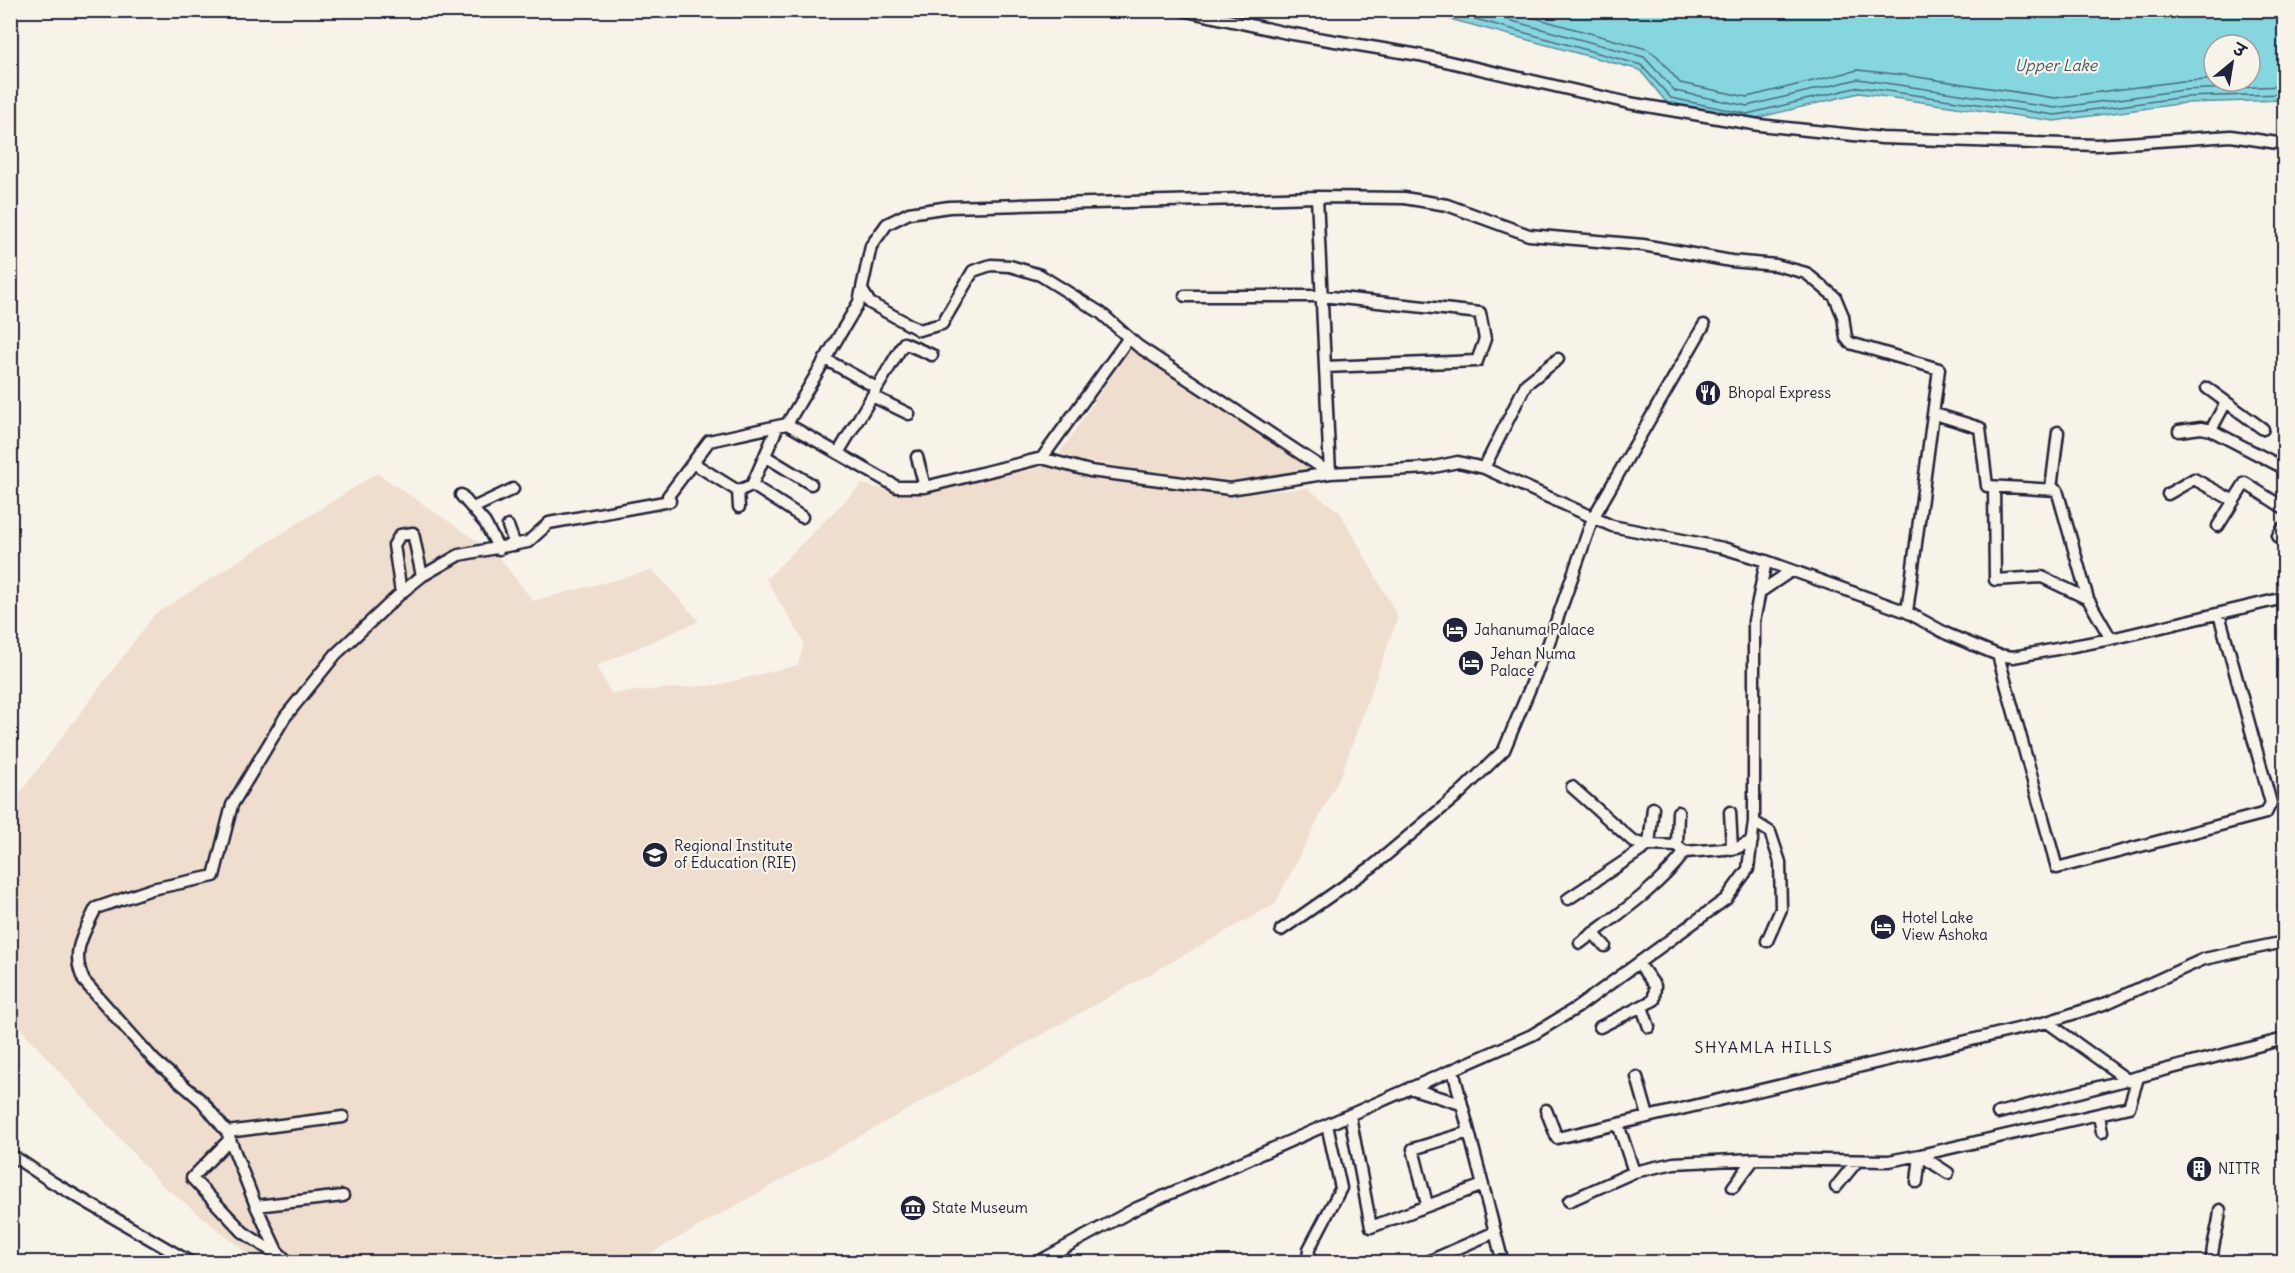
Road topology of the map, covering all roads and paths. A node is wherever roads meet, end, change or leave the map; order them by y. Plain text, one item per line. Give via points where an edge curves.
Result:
1 (1182, 10) edge
2 (2284, 144) edge
3 (1317, 198) junction
4 (862, 290) junction
5 (1185, 296) dead end
6 (1322, 296) junction
7 (1704, 325) dead end
8 (1128, 339) junction
9 (932, 355) dead end
10 (825, 359) junction
11 (1558, 359) dead end
12 (1325, 367) junction
13 (2207, 388) dead end
14 (875, 392) junction
15 (2226, 402) junction
16 (909, 414) dead end
17 (1935, 414) junction
18 (782, 425) junction
19 (2263, 429) dead end
20 (2211, 430) junction
21 (2179, 431) dead end
22 (2058, 432) dead end
23 (838, 453) junction
24 (765, 456) junction
25 (916, 457) dead end
26 (1042, 458) junction
27 (693, 463) junction
28 (1484, 468) junction
29 (2284, 468) edge
30 (1330, 473) junction
31 (810, 484) dead end
32 (752, 485) junction
33 (925, 487) junction
34 (1994, 487) junction
35 (513, 489) dead end
36 (2051, 489) junction
37 (738, 491) junction
38 (2168, 494) dead end
39 (461, 495) dead end
40 (2234, 501) junction
41 (739, 507) dead end
42 (473, 508) junction
43 (2284, 508) edge
44 (802, 517) dead end
45 (1593, 518) junction
46 (508, 526) dead end
47 (2218, 526) dead end
48 (2284, 527) edge
49 (2284, 543) edge
50 (515, 545) junction
51 (499, 549) junction
52 (1766, 561) junction
53 (1791, 571) junction
54 (422, 576) junction
55 (1760, 592) junction
56 (401, 593) junction
57 (2284, 598) edge
58 (2088, 599) junction
59 (1907, 612) junction
60 (2219, 614) junction
61 (2111, 639) junction
62 (1998, 655) junction
63 (1572, 787) dead end
64 (1653, 808) dead end
65 (1678, 812) dead end
66 (1730, 812) dead end
67 (1754, 822) junction
68 (1752, 841) junction
69 (1649, 845) junction
70 (1681, 849) junction
71 (1732, 849) junction
72 (1568, 899) dead end
73 (1281, 930) dead end
74 (1593, 933) junction
75 (1767, 941) dead end
76 (2284, 942) edge
77 (1580, 943) dead end
78 (1605, 946) dead end
79 (1639, 964) junction
80 (1641, 1007) junction
81 (2047, 1022) junction
82 (1649, 1026) dead end
83 (1600, 1027) dead end
84 (2284, 1040) edge
85 (1453, 1070) junction
86 (1637, 1077) dead end
87 (2134, 1079) junction
88 (1410, 1088) junction
89 (1461, 1104) junction
90 (1546, 1110) dead end
91 (1998, 1113) dead end
92 (2099, 1114) junction
93 (1350, 1116) junction
94 (1648, 1116) junction
95 (343, 1117) dead end
96 (1618, 1124) junction
97 (1327, 1125) junction
98 (1469, 1132) junction
99 (2102, 1132) dead end
100 (229, 1135) junction
101 (10, 1154) edge
102 (1920, 1155) junction
103 (1754, 1160) junction
104 (1857, 1161) junction
105 (1634, 1172) junction
106 (1948, 1173) dead end
107 (1917, 1182) dead end
108 (1483, 1185) junction
109 (1733, 1187) dead end
110 (1836, 1187) dead end
111 (343, 1196) dead end
112 (1569, 1201) dead end
113 (1426, 1204) junction
114 (256, 1206) junction
115 (2220, 1210) dead end
116 (1495, 1232) junction
117 (1502, 1259) dead end
118 (286, 1261) edge
119 (190, 1263) edge
120 (1038, 1263) edge
121 (1308, 1263) edge
122 (1427, 1263) edge
123 (2212, 1263) edge

1 - 2 street via 1419,56 1629,103 1759,124 1882,138 2097,145 2231,136
3 - 4 street via 949,207 909,213 887,224 871,246
3 - 6 street
3 - 17 street via 1404,198 1448,205 1529,235 1643,245 1806,273 1835,297 1850,344 1939,369
4 - 8 street via 870,303 919,330 942,324 973,271 991,265 1010,267 1049,280 1101,313
4 - 10 street via 859,302
5 - 6 street
6 - 12 street
6 - 12 street via 1480,313 1485,339 1477,361
7 - 45 street
8 - 26 street
8 - 30 street
9 - 14 street via 904,343
10 - 14 street
10 - 18 street
11 - 28 street via 1526,384
12 - 30 street
13 - 15 street
14 - 16 street
14 - 23 street
15 - 19 street
15 - 20 street
17 - 34 street via 1980,428 1987,486
17 - 59 street
18 - 23 street
18 - 24 street
18 - 27 street via 709,441
20 - 21 street
20 - 29 street
22 - 36 street
23 - 33 street via 897,487
24 - 31 street
24 - 32 street
25 - 33 street
26 - 30 street via 1090,471 1230,489
26 - 33 street
27 - 37 street
27 - 50 street via 668,496 670,501 549,523 528,542
28 - 30 street via 1458,462 1429,468
28 - 45 street
32 - 37 street
32 - 44 street
34 - 36 street
34 - 58 street via 1995,580 2042,577
35 - 42 street
36 - 58 street via 2057,490
37 - 41 street
38 - 40 street via 2194,479
39 - 42 street
40 - 43 street via 2245,483
40 - 47 street
42 - 51 street
45 - 52 street via 1612,526
45 - 73 street via 1548,645 1504,750 1460,793 1373,866
46 - 50 street
48 - 49 street via 2278,536
50 - 51 street
51 - 54 street via 459,555
52 - 53 street
52 - 55 street
53 - 55 street
53 - 59 street
54 - 56 street
54 - 56 street via 413,533 400,535 394,545
55 - 67 street via 1754,621
56 - 100 street via 336,654 285,717 232,805 214,876 152,889 96,908 78,947 76,966 84,981 155,1061 202,1101
57 - 60 street
58 - 61 street
59 - 62 street
60 - 61 street
60 - 62 street via 2271,803 2266,813 2057,868
61 - 62 street via 2013,657
63 - 69 street via 1634,842
64 - 69 street
65 - 70 street
66 - 71 street
67 - 68 street
67 - 75 street via 1770,832 1780,862 1781,909
68 - 71 street
68 - 79 street via 1748,869 1726,898
69 - 70 street
69 - 72 street
70 - 71 street
70 - 74 street via 1672,869
74 - 77 street
74 - 78 street
76 - 81 street via 2204,959 2108,1003
79 - 80 street via 1655,986 1654,1000
79 - 85 street via 1532,1035
80 - 82 street
80 - 83 street
81 - 87 street
81 - 94 street
84 - 87 street
85 - 88 street
85 - 89 street
86 - 94 street
87 - 91 street
87 - 92 street via 2129,1107
88 - 89 street
88 - 93 street
89 - 98 street
90 - 96 street via 1557,1138
92 - 99 street
92 - 102 street
93 - 97 street
93 - 113 street via 1371,1227
94 - 96 street
95 - 100 street
96 - 105 street
97 - 120 street via 1137,1208
97 - 121 street via 1341,1188 1309,1249
98 - 108 street
98 - 113 street via 1413,1149
100 - 114 street
100 - 118 street via 192,1178 243,1232
101 - 119 street
102 - 104 street via 1889,1161
102 - 106 street
102 - 107 street
103 - 104 street
103 - 105 street via 1674,1162
103 - 109 street
104 - 110 street
105 - 112 street
108 - 113 street
108 - 116 street
111 - 114 street
114 - 118 street
115 - 123 street via 2219,1231 2211,1246
116 - 117 street
116 - 122 street

